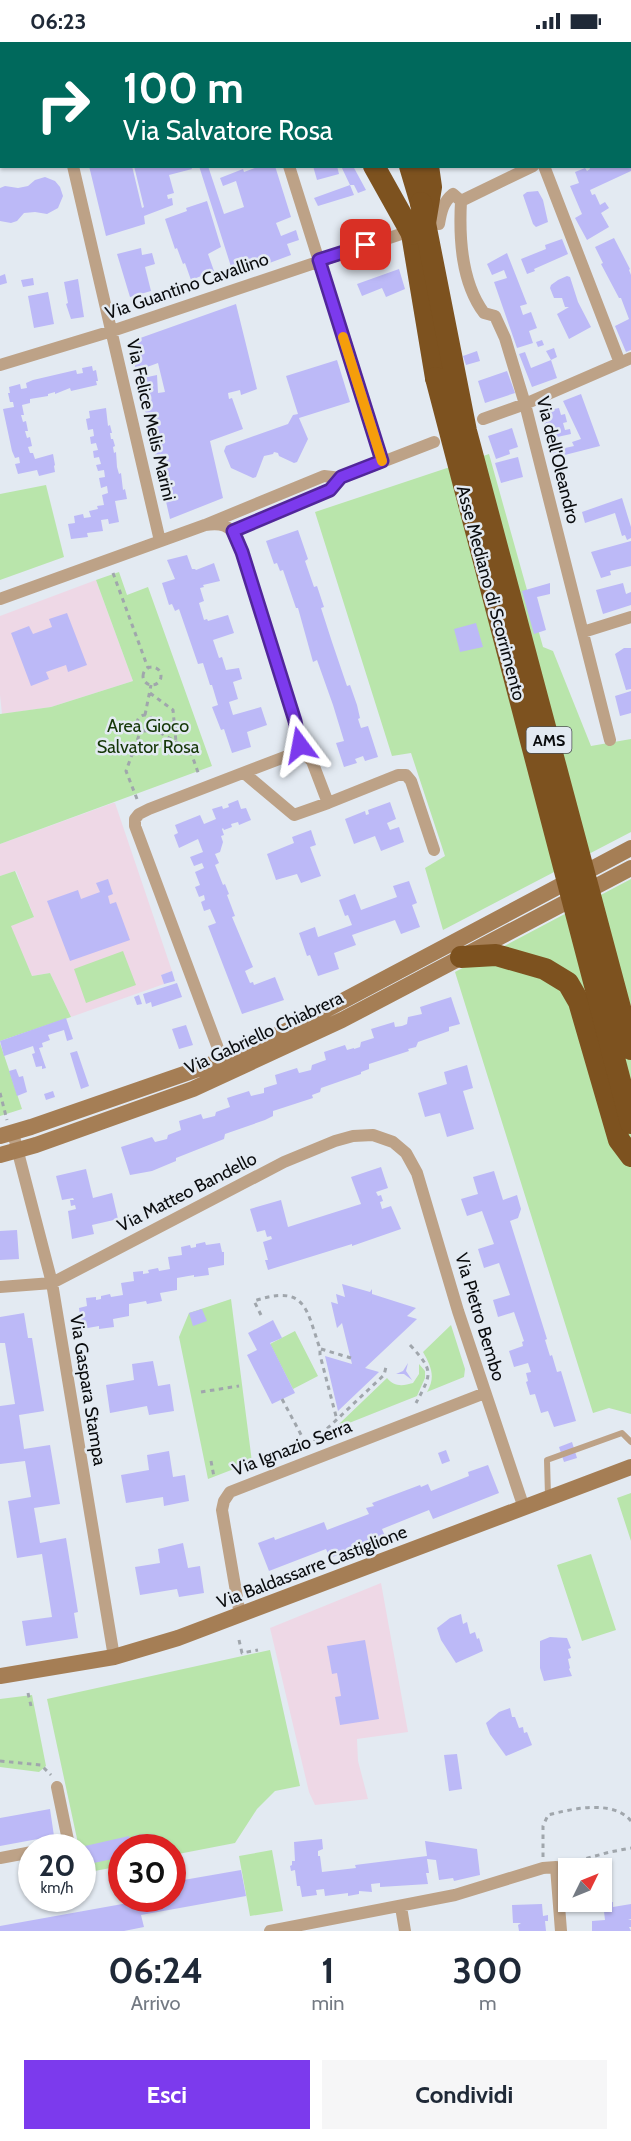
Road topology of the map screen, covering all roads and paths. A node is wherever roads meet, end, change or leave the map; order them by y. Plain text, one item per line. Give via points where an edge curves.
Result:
1 (73, 168) edge
2 (290, 168) edge
3 (375, 168) edge
4 (392, 168) edge
5 (410, 168) edge
6 (428, 168) edge
7 (529, 168) edge
8 (545, 168) edge
9 (461, 201) junction
10 (419, 229) junction
11 (319, 260) junction
12 (112, 331) junction
13 (625, 360) edge
14 (0, 364) edge
15 (525, 404) junction
16 (483, 419) dead end
17 (434, 442) dead end
18 (382, 461) junction
19 (341, 477) junction
20 (205, 525) junction
21 (233, 531) junction
22 (160, 541) junction
23 (113, 573) dead end
24 (0, 599) edge
25 (631, 617) edge
26 (583, 632) junction
27 (148, 668) junction
28 (151, 685) junction
29 (150, 693) junction
30 (145, 715) junction
31 (152, 728) junction
32 (141, 730) junction
33 (610, 740) dead end
34 (176, 742) junction
35 (299, 749) junction
36 (244, 773) junction
37 (199, 775) dead end
38 (137, 799) dead end
39 (328, 803) junction
40 (631, 848) edge
41 (434, 850) dead end
42 (631, 868) edge
43 (461, 957) junction
44 (631, 1048) edge
45 (222, 1059) junction
46 (0, 1093) edge
47 (631, 1123) edge
48 (7, 1130) edge
49 (393, 1142) joint
50 (19, 1150) junction
51 (0, 1155) edge
52 (631, 1156) edge
53 (52, 1283) junction
54 (0, 1287) edge
55 (261, 1315) dead end
56 (410, 1345) dead end
57 (320, 1349) junction
58 (351, 1358) dead end
59 (386, 1367) dead end
60 (239, 1386) dead end
61 (201, 1392) dead end
62 (485, 1393) junction
63 (282, 1399) dead end
64 (416, 1403) dead end
65 (337, 1420) junction
66 (314, 1441) dead end
67 (631, 1442) edge
68 (306, 1444) dead end
69 (212, 1461) dead end
70 (631, 1467) edge
71 (214, 1477) dead end
72 (548, 1499) junction
73 (524, 1508) junction
74 (240, 1615) junction
75 (239, 1640) dead end
76 (258, 1650) dead end
77 (114, 1657) junction
78 (0, 1676) edge
79 (28, 1693) dead end
80 (31, 1706) dead end
81 (0, 1761) edge
82 (55, 1782) joint
83 (631, 1821) edge
84 (67, 1834) edge
85 (631, 1848) edge
86 (18, 1855) edge
87 (0, 1858) edge
88 (549, 1867) junction
89 (401, 1907) junction
90 (270, 1931) edge
91 (405, 1931) edge
92 (561, 1931) edge

1 - 12 street, Via Felice Melis Marini
2 - 11 street
3 - 10 highway, bridge
4 - 10 highway, Asse Mediano di Scorrimento / AMS, bridge
5 - 10 highway, Asse Mediano di Scorrimento / AMS, bridge
6 - 10 highway via 431,187
7 - 9 street
8 - 13 street
9 - 10 street via 453,194
9 - 15 street, Via dell'Oleandro via 459,232 466,273 477,304 484,313 495,316 505,338
10 - 11 street, Via Guantino Cavallino
10 - 44 highway, Asse Mediano di Scorrimento / AMS, bridge via 466,431
10 - 47 highway, Asse Mediano di Scorrimento / AMS, bridge via 436,378
11 - 12 street, Via Guantino Cavallino
11 - 18 street
12 - 14 street, Via Guantino Cavallino
12 - 22 street, Via Felice Melis Marini
13 - 15 street
15 - 16 street
15 - 26 street, Via dell'Oleandro
17 - 18 street
18 - 19 street
19 - 20 street via 324,476
19 - 21 street via 330,490
20 - 21 street via 224,524
20 - 22 street
21 - 35 street via 295,721
22 - 24 street
23 - 27 path
25 - 26 street
26 - 33 street, Via dell'Oleandro
27 - 28 path via 143,677
27 - 28 path via 156,668 161,676 159,682
28 - 29 path
29 - 30 path
29 - 34 path via 173,710
30 - 31 path via 153,720
30 - 32 path via 137,720
31 - 32 path
31 - 34 path
32 - 38 path via 126,771
34 - 37 path via 190,750
35 - 36 street
35 - 39 street via 312,761
36 - 39 street via 294,815
36 - 45 street via 149,809 135,819
39 - 41 street via 406,775
40 - 45 street, Via Gabriello Chiabrera via 324,1012
42 - 43 street, Via Gabriello Chiabrera
43 - 50 street, Via Gabriello Chiabrera via 342,1020 193,1089
43 - 52 highway via 496,955 545,969 568,983 584,1016 619,1140
45 - 48 street, Via Gabriello Chiabrera
46 - 48 path
48 - 50 street, Via Gaspara Stampa
49 - 53 street, Via Matteo Bandello via 373,1136 335,1141 285,1162
49 - 62 street, Via Pietro Bembo via 406,1153 417,1173
50 - 51 street, Via Gabriello Chiabrera
50 - 53 street, Via Gaspara Stampa
53 - 54 street, Via Matteo Bandello
53 - 77 street, Via Gaspara Stampa
55 - 57 path via 254,1301 274,1294 293,1297 307,1310
56 - 64 path via 428,1372
57 - 58 path
57 - 65 path
59 - 65 path via 384,1375
60 - 61 path
62 - 73 street, Via Pietro Bembo
62 - 74 street, Via Ignazio Serra via 230,1492 222,1510
63 - 68 path
65 - 66 path
67 - 72 lane via 622,1433 547,1460
69 - 71 path
70 - 72 street, Via Baldassarre Castiglione
72 - 73 street, Via Baldassarre Castiglione
73 - 74 street, Via Baldassarre Castiglione
74 - 77 street, Via Baldassarre Castiglione
75 - 76 path via 242,1653
77 - 78 street, Via Baldassarre Castiglione
79 - 80 path
81 - 82 path via 41,1765
82 - 84 street
83 - 88 path via 614,1809 574,1808 548,1815 543,1826
85 - 88 path
86 - 87 street
88 - 89 street
88 - 92 street
89 - 90 street
89 - 91 street

